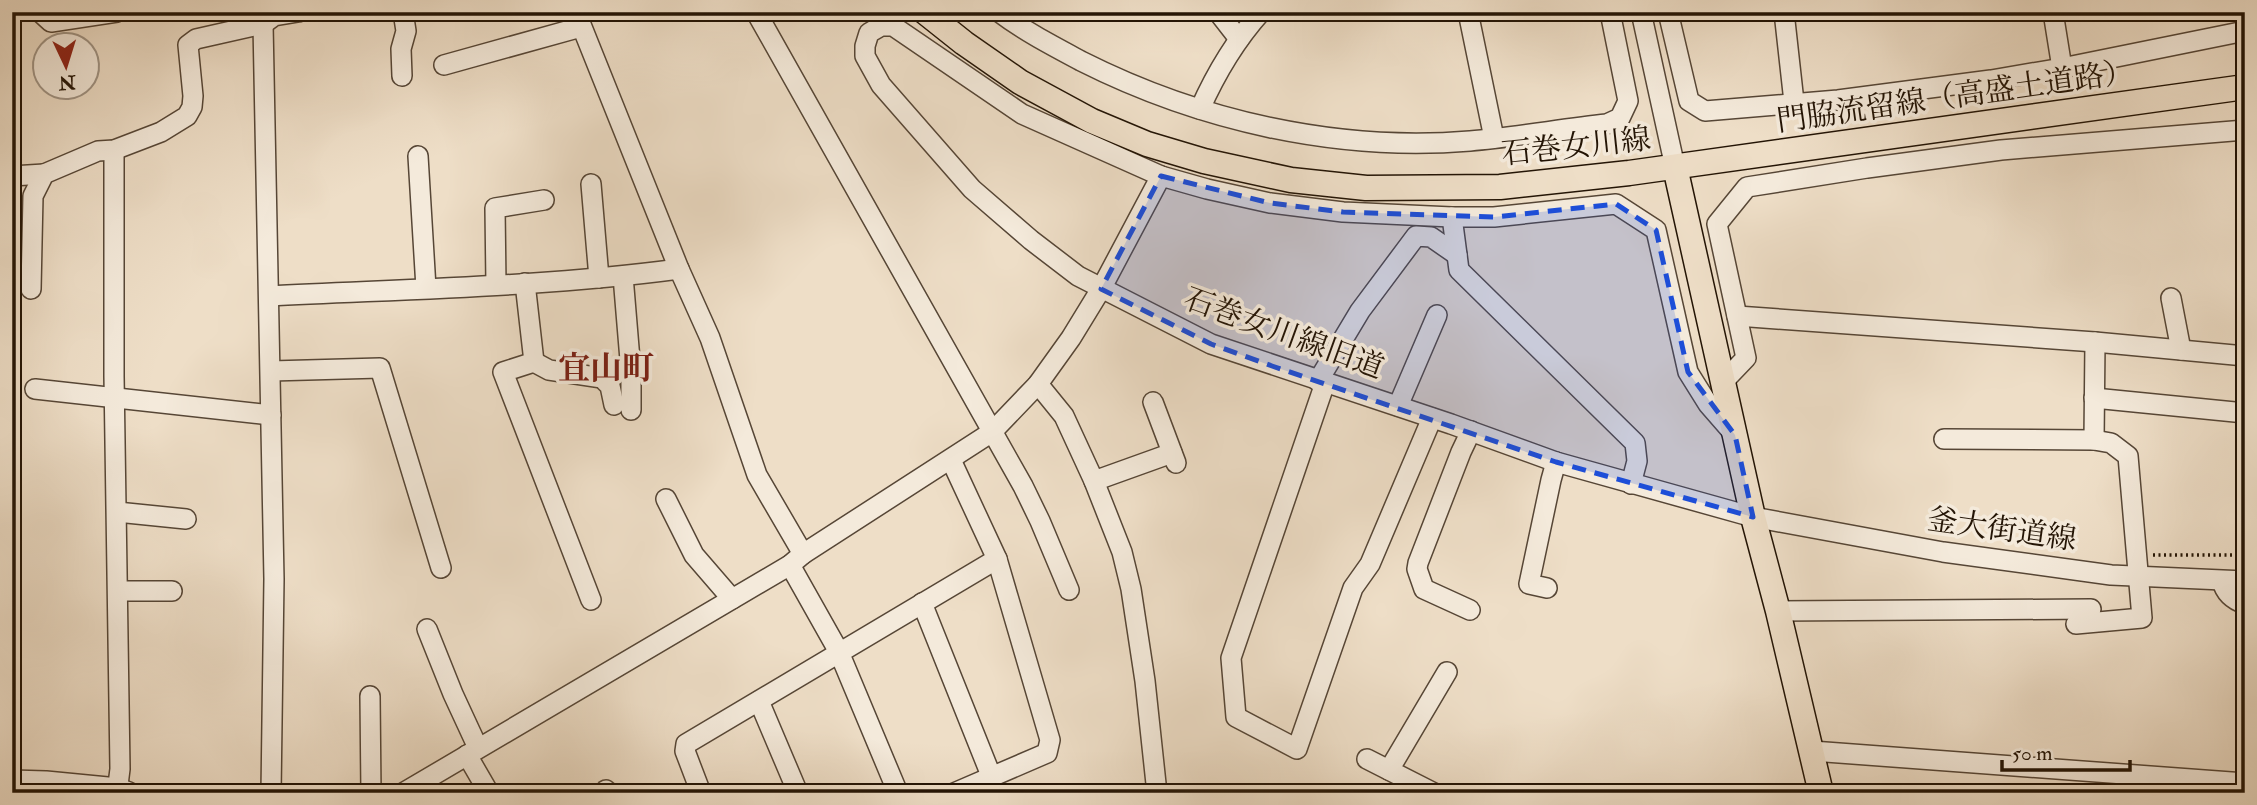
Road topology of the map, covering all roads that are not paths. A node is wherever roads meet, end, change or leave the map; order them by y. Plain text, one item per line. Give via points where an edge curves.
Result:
1 (40, 12) edge
2 (117, 12) edge
3 (298, 12) edge
4 (403, 12) edge
5 (755, 12) edge
6 (925, 12) edge
7 (999, 12) edge
8 (1217, 12) edge
9 (1261, 12) edge
10 (1468, 12) edge
11 (1610, 12) edge
12 (1641, 12) edge
13 (1668, 12) edge
14 (1784, 12) edge
15 (2053, 12) edge
16 (579, 19) edge
17 (263, 24) junction
18 (2245, 31) edge
19 (1239, 39) junction
20 (444, 65) dead end
21 (2062, 68) junction
22 (402, 76) dead end
23 (2245, 87) edge
24 (1794, 102) junction
25 (1200, 109) junction
26 (2245, 130) edge
27 (1494, 138) junction
28 (114, 149) junction
29 (418, 156) dead end
30 (1675, 167) junction
31 (44, 174) junction
32 (12, 176) edge
33 (1161, 176) junction
34 (591, 184) dead end
35 (544, 200) dead end
36 (1452, 218) junction
37 (1457, 255) junction
38 (679, 269) junction
39 (623, 276) junction
40 (599, 278) junction
41 (525, 283) junction
42 (496, 285) junction
43 (426, 288) junction
44 (31, 289) dead end
45 (1101, 289) junction
46 (269, 296) junction
47 (2171, 298) dead end
48 (1704, 301) junction
49 (1735, 306) junction
50 (1437, 315) dead end
51 (2095, 342) junction
52 (2181, 350) junction
53 (2245, 356) edge
54 (534, 362) junction
55 (271, 371) junction
56 (1322, 382) junction
57 (1723, 382) junction
58 (1038, 384) junction
59 (35, 389) dead end
60 (114, 398) junction
61 (2094, 398) junction
62 (1153, 402) dead end
63 (1398, 407) junction
64 (2245, 413) edge
65 (271, 415) junction
66 (1432, 418) junction
67 (1471, 431) junction
68 (992, 432) junction
69 (1735, 435) junction
70 (1944, 439) dead end
71 (2094, 440) junction
72 (951, 460) junction
73 (1556, 462) junction
74 (1094, 481) junction
75 (1631, 484) junction
76 (666, 499) dead end
77 (117, 512) junction
78 (1753, 517) junction
79 (186, 519) dead end
80 (797, 559) junction
81 (997, 559) junction
82 (441, 568) dead end
83 (2138, 576) junction
84 (2222, 581) junction
85 (2245, 581) edge
86 (1547, 588) dead end
87 (1069, 590) dead end
88 (119, 591) junction
89 (172, 591) dead end
90 (732, 599) junction
91 (591, 600) dead end
92 (922, 603) junction
93 (2245, 604) edge
94 (2091, 609) dead end
95 (1470, 610) dead end
96 (1778, 611) junction
97 (2076, 624) dead end
98 (427, 629) dead end
99 (839, 652) junction
100 (1447, 672) dead end
101 (370, 696) dead end
102 (759, 701) junction
103 (1812, 751) junction
104 (473, 752) junction
105 (1367, 759) dead end
106 (1389, 770) junction
107 (992, 778) junction
108 (12, 780) edge
109 (2245, 783) edge
110 (121, 791) edge
111 (271, 793) edge
112 (371, 793) edge
113 (403, 793) edge
114 (489, 793) edge
115 (701, 793) edge
116 (797, 793) edge
117 (898, 793) edge
118 (954, 793) edge
119 (1157, 793) edge
120 (1434, 793) edge
121 (1821, 793) edge

1 - 2 street via 51,22
3 - 17 street via 274,16
4 - 22 street
5 - 68 street
6 - 30 main road, 石巻女川線 via 1020,82 1092,121 1204,161 1291,180 1366,188 1500,187
7 - 25 street via 1101,71
8 - 19 street
9 - 19 street
10 - 27 street
11 - 27 street via 1628,101 1620,118 1607,124
12 - 30 street
13 - 24 street via 1689,101 1705,111
14 - 24 street
15 - 21 street
16 - 20 street
16 - 38 street
17 - 28 street via 196,39 188,46 193,96 187,116
17 - 46 street
18 - 21 street
19 - 25 street
21 - 24 street via 1851,99
23 - 30 main road, 門脇流留線（高盛土道路）
25 - 27 street via 1353,141
26 - 49 street via 2001,150 1747,187 1717,224
28 - 31 street
28 - 60 street
29 - 43 street
30 - 48 main road, 石巻女川線
31 - 32 street
31 - 44 street via 33,196
33 - 36 street via 1270,203
33 - 45 street
33 - 45 street, 石巻女川線旧道 via 1022,114 893,26 869,33 865,56 881,85 972,189 1031,240
34 - 40 street
35 - 42 street via 495,208
36 - 37 street
36 - 69 street via 1616,204 1656,230 1688,372
37 - 56 street via 1431,237 1416,236 1360,311
37 - 75 street via 1459,271 1635,443
38 - 39 street
38 - 80 street via 710,338 757,475
39 - 40 street
39 - 54 street via 631,372 622,407 602,378 549,370
40 - 41 street
41 - 42 street
41 - 54 street
42 - 43 street
43 - 46 street
45 - 56 street, 石巻女川線旧道 via 1211,344
45 - 58 street
46 - 55 street
47 - 52 street
48 - 49 street
48 - 57 main road, 石巻女川線
49 - 51 street
49 - 57 street via 1746,358
50 - 63 street
51 - 52 street
51 - 61 street
52 - 53 street
54 - 91 street via 503,372
55 - 65 street
55 - 82 street via 380,369
56 - 63 street, 石巻女川線旧道
56 - 66 street via 1231,658 1236,717 1297,749 1353,588 1370,564
57 - 69 main road, 石巻女川線
58 - 68 street
58 - 74 street via 1064,416
59 - 60 street
60 - 65 street
60 - 77 street
61 - 64 street
61 - 71 street
62 - 74 street via 1174,458
63 - 66 street, 石巻女川線旧道
65 - 111 street
66 - 67 street, 石巻女川線旧道
67 - 73 street, 石巻女川線旧道
67 - 95 street via 1417,569 1424,589
68 - 72 street
68 - 87 street via 1029,498
69 - 78 main road, 石巻女川線
70 - 71 street
71 - 83 street via 2111,443 2128,456
72 - 80 street
72 - 81 street
73 - 75 street, 石巻女川線旧道
73 - 86 street via 1529,584
74 - 119 street via 1131,589
75 - 78 street, 石巻女川線旧道
76 - 90 street via 694,555
77 - 79 street
77 - 88 street
78 - 83 street, 釜大街道線 via 1943,552
78 - 96 main road, 石巻女川線
80 - 90 street
80 - 99 street
81 - 92 street
81 - 107 street via 1050,740 1047,753
83 - 84 street, 釜大街道線
83 - 97 street via 2142,618
84 - 85 street, 釜大街道線
84 - 93 street via 2233,600
88 - 89 street
88 - 110 street
90 - 104 street
92 - 99 street
92 - 107 street
94 - 96 street
96 - 103 main road, 石巻女川線
98 - 104 street
99 - 102 street
99 - 117 street
100 - 106 street
101 - 112 street
102 - 115 street via 686,744
102 - 116 street
103 - 109 street
103 - 121 main road, 石巻女川線
104 - 113 street
104 - 114 street
105 - 106 street
106 - 120 street
107 - 118 street
108 - 110 street

